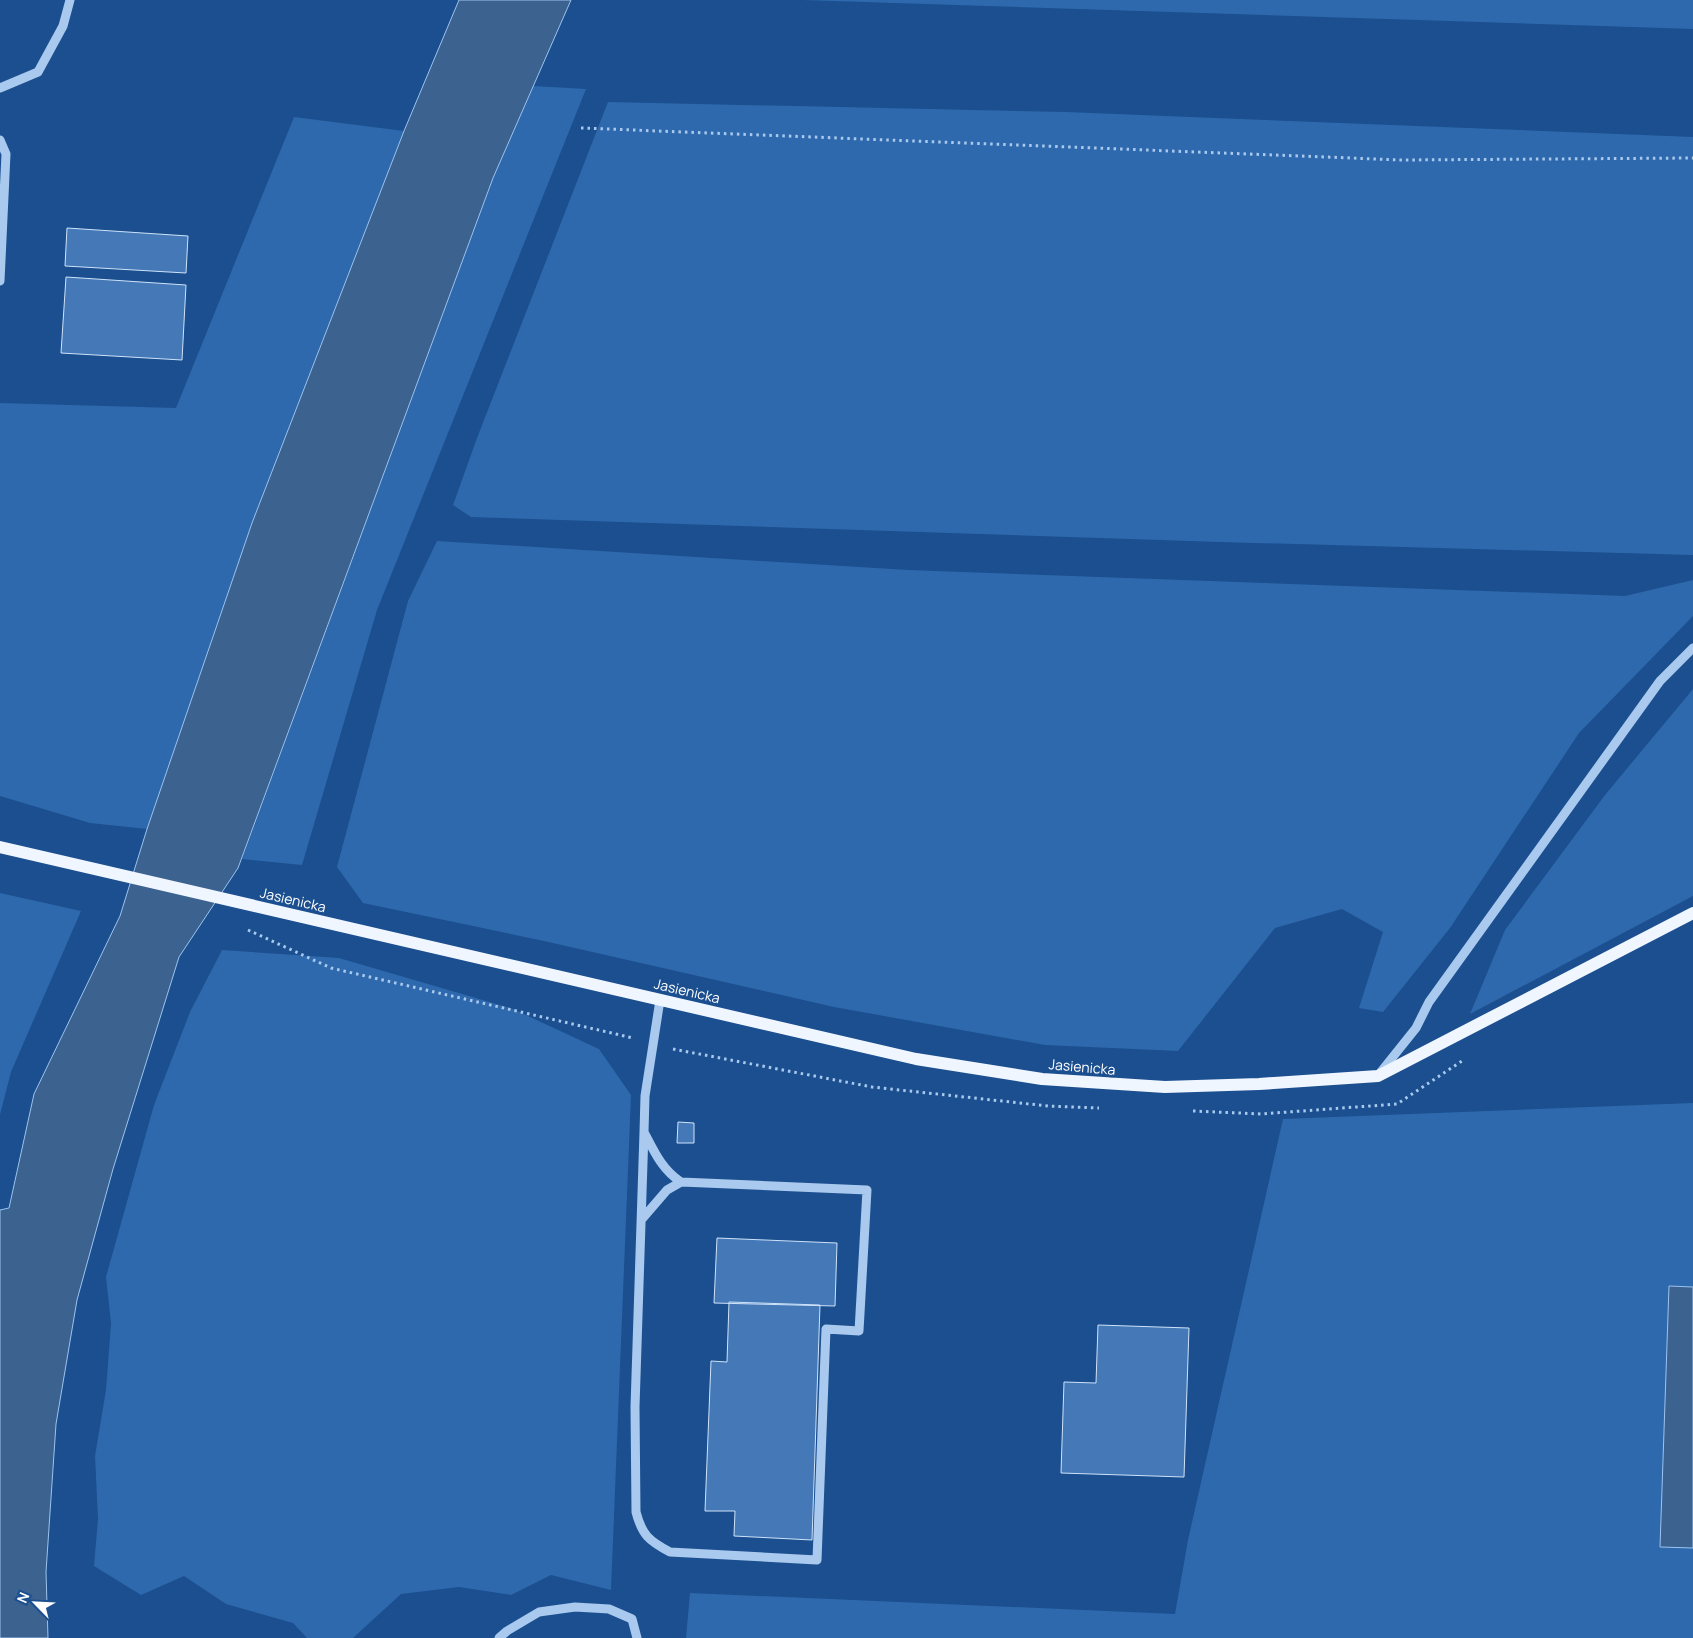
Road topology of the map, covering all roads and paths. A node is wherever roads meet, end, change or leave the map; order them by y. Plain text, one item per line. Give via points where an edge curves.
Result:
1 (70, 0) edge
2 (0, 88) edge
3 (581, 128) dead end
4 (0, 140) edge
5 (1693, 158) edge
6 (0, 281) edge
7 (1693, 648) edge
8 (0, 847) edge
9 (1693, 913) edge
10 (660, 1000) junction
11 (1378, 1076) junction
12 (644, 1132) junction
13 (681, 1182) junction
14 (642, 1219) junction
15 (500, 1638) edge
16 (637, 1638) edge

1 - 2 lane via 63,26 38,72
3 - 5 path via 1402,160
4 - 6 lane via 6,154
7 - 11 lane via 1660,681 1429,1002 1416,1028
8 - 10 main road, Jasienicka
9 - 11 main road
10 - 11 main road, Jasienicka via 916,1059 1042,1079 1196,1088
10 - 12 lane
12 - 13 lane via 670,1175
12 - 14 lane
13 - 14 lane via 667,1190
13 - 14 lane via 867,1190 859,1330 826,1329 817,1560 670,1552 651,1542 640,1528 636,1512 635,1407
15 - 16 lane via 539,1612 575,1607 609,1609 632,1619

